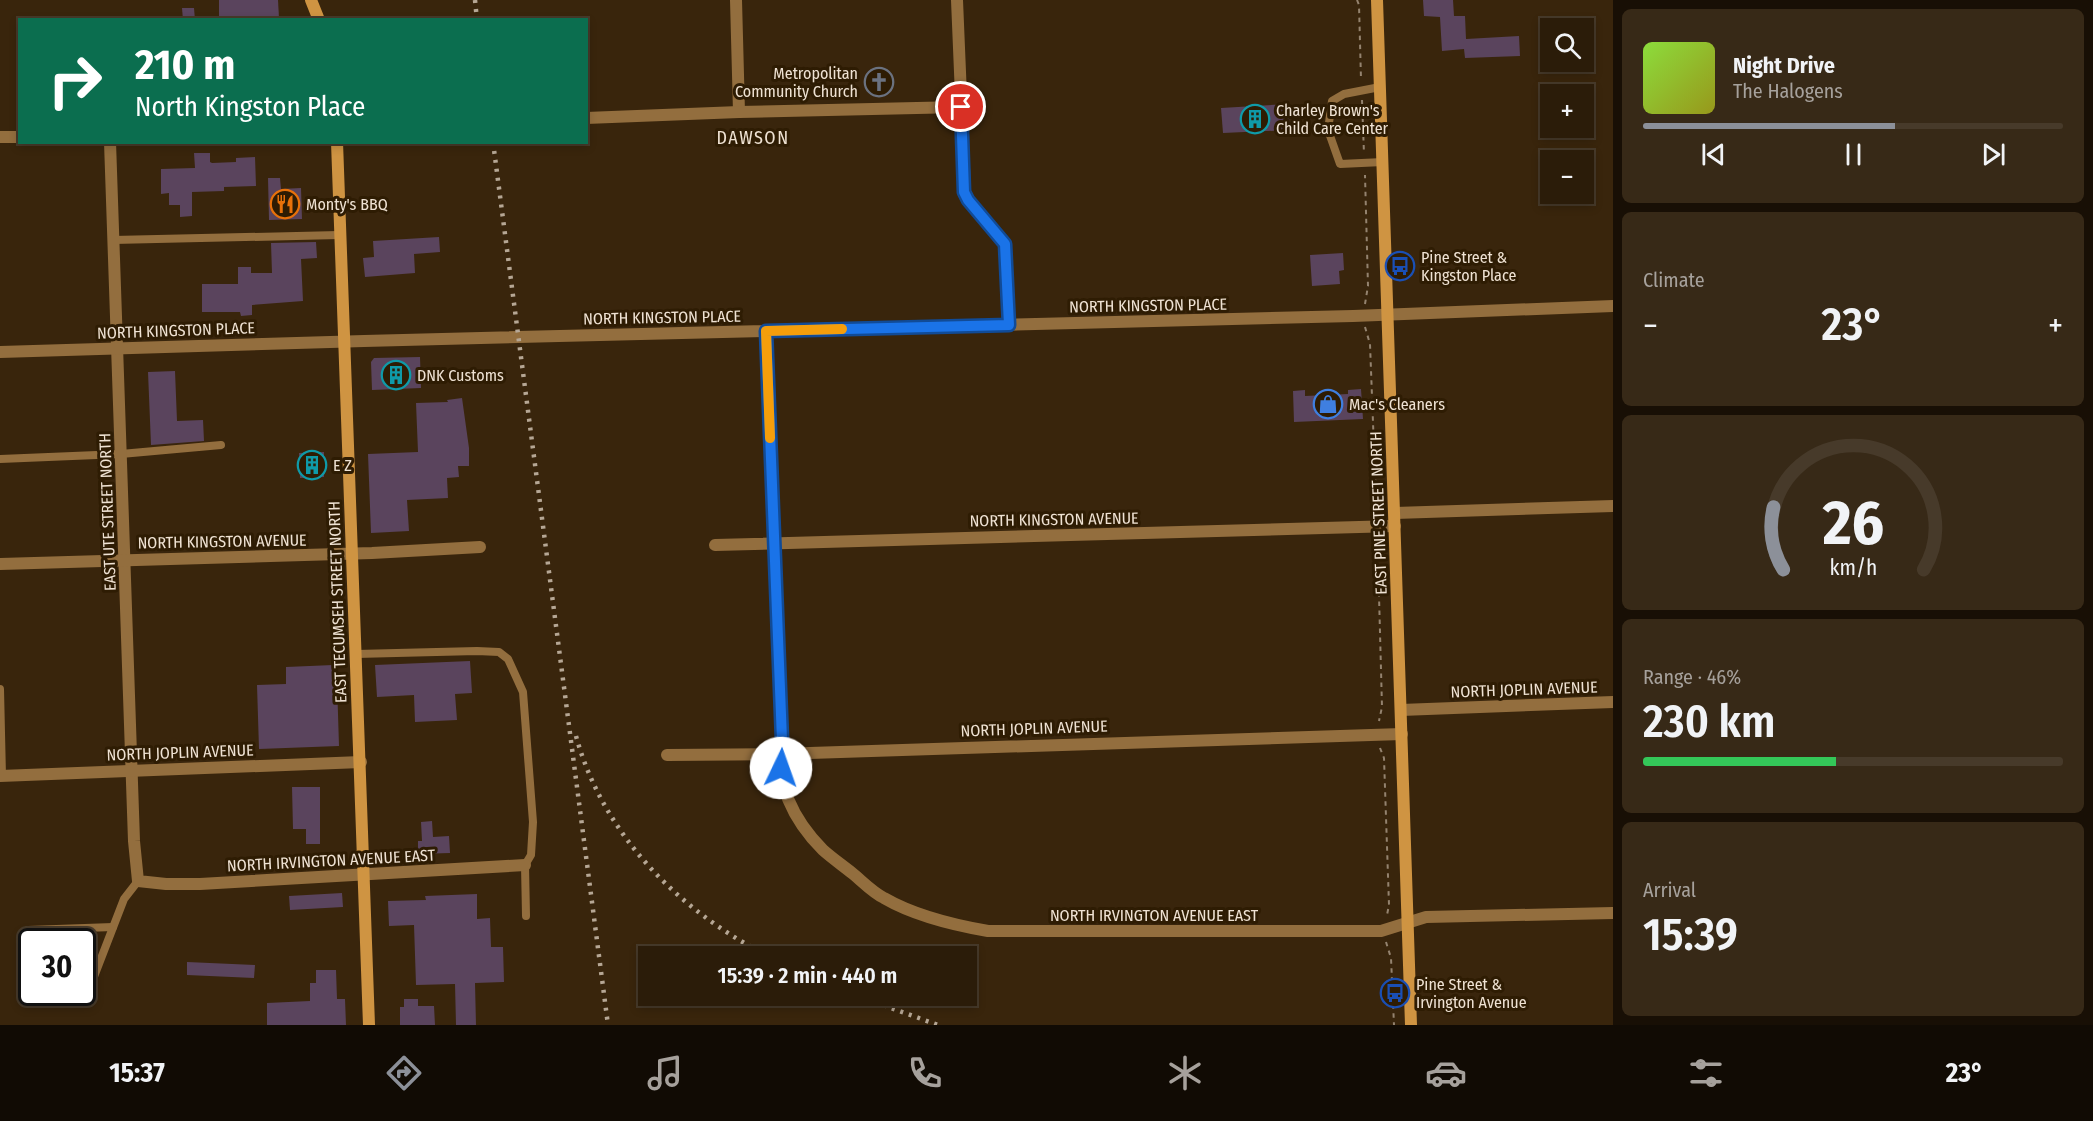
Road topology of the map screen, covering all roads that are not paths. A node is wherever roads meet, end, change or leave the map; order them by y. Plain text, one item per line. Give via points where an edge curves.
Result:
1 (311, 0) edge
2 (736, 0) edge
3 (957, 0) edge
4 (1377, 0) edge
5 (318, 18) edge
6 (1380, 87) junction
7 (961, 107) junction
8 (739, 112) junction
9 (588, 118) edge
10 (18, 136) edge
11 (0, 137) edge
12 (110, 144) edge
13 (337, 144) edge
14 (1383, 162) junction
15 (339, 235) junction
16 (113, 240) junction
17 (1613, 306) edge
18 (1387, 315) junction
19 (1009, 325) junction
20 (766, 331) junction
21 (344, 342) junction
22 (118, 348) junction
23 (0, 352) edge
24 (221, 445) dead end
25 (122, 454) junction
26 (0, 459) edge
27 (1613, 506) edge
28 (1395, 513) junction
29 (1395, 526) junction
30 (774, 542) junction
31 (715, 545) dead end
32 (480, 547) dead end
33 (352, 554) junction
34 (125, 560) junction
35 (0, 564) edge
36 (356, 654) junction
37 (0, 689) edge
38 (1613, 702) edge
39 (1401, 710) junction
40 (1402, 734) junction
41 (779, 754) junction
42 (667, 755) dead end
43 (361, 762) junction
44 (133, 770) junction
45 (1, 776) edge
46 (525, 865) junction
47 (364, 873) junction
48 (138, 881) junction
49 (1613, 912) edge
50 (526, 916) dead end
51 (1408, 923) junction
52 (113, 927) junction
53 (85, 928) edge
54 (96, 971) edge
55 (369, 1025) edge
56 (1411, 1025) edge

1 - 5 main road
2 - 8 street
3 - 7 street
4 - 6 main road, EAST PINE STREET NORTH
6 - 14 main road, EAST PINE STREET NORTH
6 - 14 lane via 1344,94 1332,101 1328,130 1340,164
7 - 8 street
7 - 19 street via 964,192 1005,244
8 - 9 street
10 - 11 street
12 - 16 street, EAST UTE STREET NORTH
13 - 15 main road, EAST TECUMSEH STREET NORTH
14 - 18 main road, EAST PINE STREET NORTH
15 - 16 lane
15 - 21 main road, EAST TECUMSEH STREET NORTH
16 - 22 street, EAST UTE STREET NORTH
17 - 18 street, NORTH KINGSTON PLACE
18 - 19 street, NORTH KINGSTON PLACE
18 - 28 main road, EAST PINE STREET NORTH
19 - 20 street, NORTH KINGSTON PLACE
20 - 21 street, NORTH KINGSTON PLACE
20 - 30 street, NORTH IRVINGTON AVENUE EAST
21 - 22 street, NORTH KINGSTON PLACE
21 - 33 main road, EAST TECUMSEH STREET NORTH
22 - 23 street, NORTH KINGSTON PLACE
22 - 25 street, EAST UTE STREET NORTH
24 - 25 lane
25 - 26 lane
25 - 34 street, EAST UTE STREET NORTH
27 - 28 street
28 - 29 main road, EAST PINE STREET NORTH
29 - 30 street, NORTH KINGSTON AVENUE
29 - 39 main road, EAST PINE STREET NORTH
30 - 31 street, NORTH KINGSTON AVENUE
30 - 41 street, NORTH IRVINGTON AVENUE EAST via 782,740
32 - 33 street, NORTH KINGSTON AVENUE
33 - 34 street, NORTH KINGSTON AVENUE
33 - 36 main road, EAST TECUMSEH STREET NORTH
34 - 35 street, NORTH KINGSTON AVENUE
34 - 44 street, EAST UTE STREET NORTH
36 - 43 main road, EAST TECUMSEH STREET NORTH
36 - 46 lane via 477,651 499,652 508,659 523,692 533,822 531,855
37 - 45 lane
38 - 39 street, NORTH JOPLIN AVENUE
39 - 40 main road, EAST PINE STREET NORTH
40 - 41 street, NORTH JOPLIN AVENUE
40 - 51 main road, EAST PINE STREET NORTH
41 - 42 street, NORTH JOPLIN AVENUE
41 - 51 street, NORTH IRVINGTON AVENUE EAST via 782,782 791,809 823,850 883,898 959,926 1014,932 1386,931
43 - 44 street, NORTH JOPLIN AVENUE
43 - 47 main road, EAST TECUMSEH STREET NORTH
44 - 45 street, NORTH JOPLIN AVENUE
44 - 48 street, EAST UTE STREET NORTH
46 - 47 street, NORTH IRVINGTON AVENUE EAST
46 - 50 lane
47 - 48 street, NORTH IRVINGTON AVENUE EAST via 200,884
47 - 55 main road, EAST TECUMSEH STREET NORTH
48 - 52 lane via 124,899
49 - 51 street, NORTH IRVINGTON AVENUE EAST via 1426,917
51 - 56 main road, EAST PINE STREET NORTH
52 - 53 lane
52 - 54 lane

